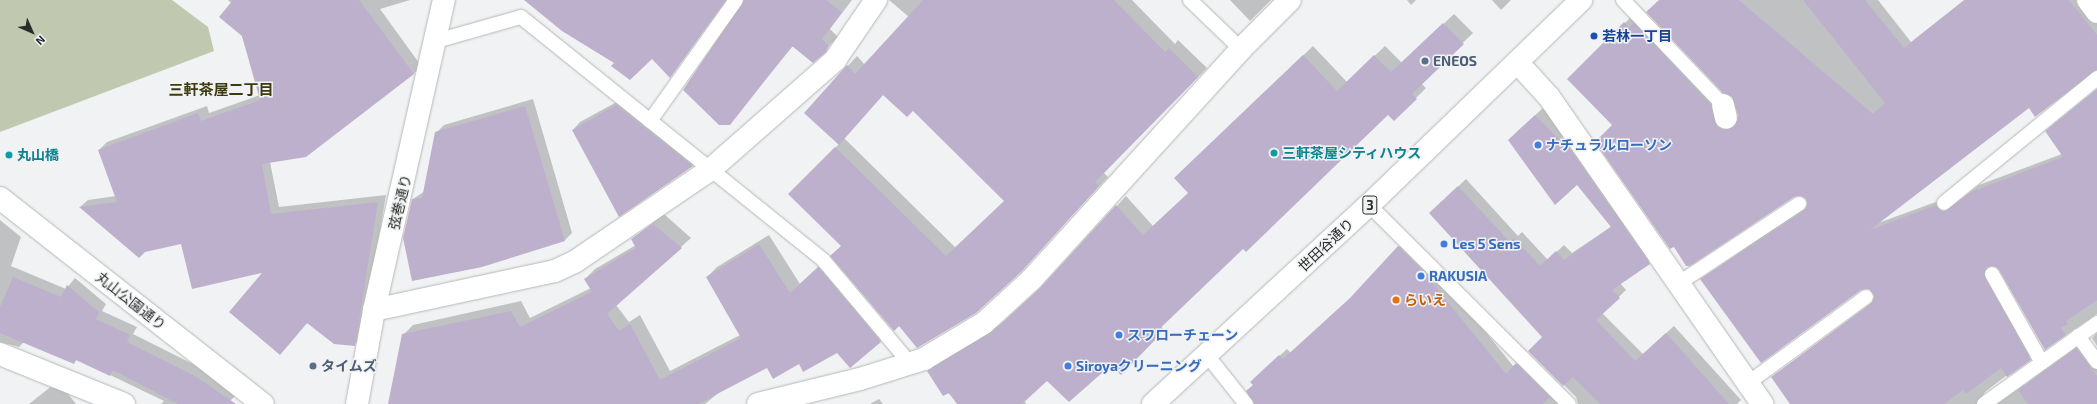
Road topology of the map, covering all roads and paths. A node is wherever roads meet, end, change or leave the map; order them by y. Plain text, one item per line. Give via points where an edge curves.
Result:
1 (444, 0) edge
2 (736, 0) edge
3 (876, 0) edge
4 (1190, 0) edge
5 (1290, 0) edge
6 (1581, 0) edge
7 (1623, 0) edge
8 (2088, 0) edge
9 (2097, 12) edge
10 (436, 41) junction
11 (1241, 49) junction
12 (1517, 62) junction
13 (2097, 78) edge
14 (1724, 111) dead end
15 (650, 122) junction
16 (710, 170) junction
17 (0, 198) edge
18 (1944, 203) dead end
19 (1799, 204) dead end
20 (1369, 205) junction
21 (1992, 274) dead end
22 (1679, 283) junction
23 (1866, 297) dead end
24 (374, 310) junction
25 (2097, 323) edge
26 (2078, 336) junction
27 (0, 354) edge
28 (1207, 355) junction
29 (2041, 361) junction
30 (909, 362) junction
31 (2097, 362) edge
32 (1748, 383) junction
33 (124, 404) edge
34 (263, 404) edge
35 (357, 404) edge
36 (758, 404) edge
37 (1153, 404) edge
38 (1246, 404) edge
39 (1569, 404) edge
40 (1762, 404) edge
41 (1984, 404) edge

1 - 10 street, 弦巻通り
2 - 15 lane
3 - 16 street via 835,60
4 - 11 lane
5 - 11 street
6 - 12 street, 世田谷通り / 3
7 - 14 lane
8 - 9 street
10 - 15 lane via 521,17
10 - 24 street, 弦巻通り
11 - 30 street via 1031,280 984,323 924,359
12 - 20 street, 世田谷通り / 3
12 - 22 street via 1550,97
13 - 18 lane
15 - 16 lane
16 - 24 street via 576,261 555,271
16 - 30 lane via 823,260
17 - 34 street, 丸山公園通り
19 - 22 lane
20 - 28 street, 世田谷通り / 3
20 - 39 lane
21 - 29 lane
22 - 32 street
23 - 32 lane
24 - 35 street, 弦巻通り
25 - 26 lane
26 - 29 lane
26 - 31 lane
27 - 33 street
28 - 37 street, 世田谷通り / 3
28 - 38 lane
29 - 41 lane
30 - 36 street via 860,379
32 - 40 street

